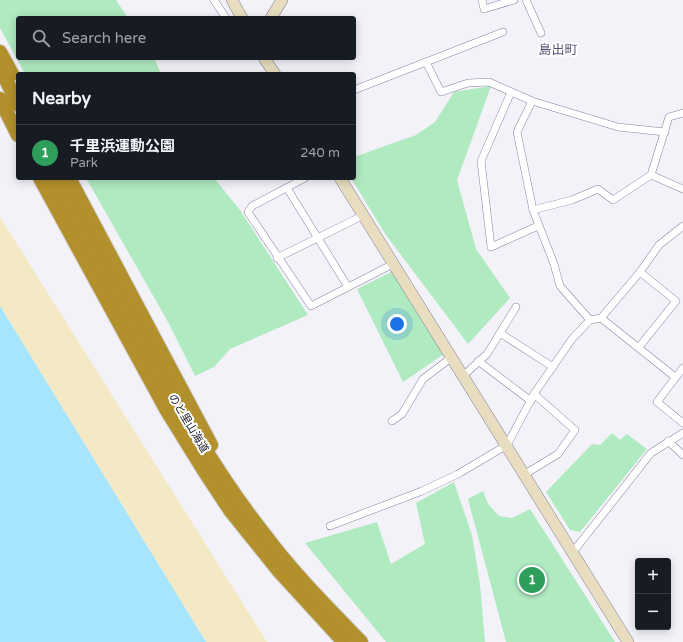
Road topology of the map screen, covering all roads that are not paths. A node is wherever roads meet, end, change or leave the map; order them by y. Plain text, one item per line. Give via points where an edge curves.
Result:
1 (214, 0) edge
2 (232, 0) edge
3 (282, 0) edge
4 (482, 0) edge
5 (514, 0) edge
6 (526, 0) edge
7 (225, 16) edge
8 (241, 16) edge
9 (272, 16) edge
10 (503, 32) dead end
11 (541, 33) dead end
12 (0, 52) edge
13 (265, 60) edge
14 (426, 62) junction
15 (0, 67) edge
16 (273, 72) edge
17 (16, 82) edge
18 (356, 89) edge
19 (511, 92) junction
20 (0, 99) edge
21 (16, 101) edge
22 (532, 101) junction
23 (683, 113) edge
24 (16, 131) edge
25 (665, 132) junction
26 (651, 175) junction
27 (41, 180) edge
28 (56, 180) edge
29 (70, 180) edge
30 (301, 180) edge
31 (341, 180) edge
32 (287, 188) junction
33 (683, 189) edge
34 (533, 210) junction
35 (364, 214) junction
36 (538, 226) junction
37 (683, 226) edge
38 (318, 237) junction
39 (277, 258) junction
40 (393, 264) junction
41 (640, 272) junction
42 (348, 287) junction
43 (516, 306) dead end
44 (601, 318) junction
45 (590, 320) junction
46 (500, 332) junction
47 (639, 347) junction
48 (452, 357) junction
49 (478, 361) junction
50 (553, 367) junction
51 (683, 368) edge
52 (463, 376) junction
53 (675, 377) junction
54 (532, 397) junction
55 (392, 421) dead end
56 (683, 423) edge
57 (683, 433) edge
58 (668, 441) junction
59 (507, 445) junction
60 (683, 455) edge
61 (525, 474) junction
62 (242, 504) junction
63 (330, 526) dead end
64 (573, 552) junction
65 (344, 642) edge
66 (361, 642) edge
67 (628, 642) edge

1 - 7 street
2 - 8 street
3 - 9 street
4 - 5 street via 484,9
6 - 11 street
10 - 14 street
12 - 17 highway
13 - 16 street
14 - 18 street
14 - 19 street via 441,92 468,83 489,82
15 - 21 highway
19 - 22 street
19 - 36 street via 481,161 491,247
20 - 24 highway
22 - 25 street via 618,127
22 - 34 street via 517,132
23 - 25 street via 669,117
25 - 26 street
26 - 33 street
26 - 34 street via 613,200 598,190
27 - 65 highway, のと里山海道 via 162,402 205,472 230,510 279,571
28 - 62 highway, のと里山海道 via 174,399 222,477
29 - 62 highway
30 - 32 street
31 - 35 street
32 - 38 street
32 - 39 street via 252,206 248,212
34 - 36 street
35 - 38 street
35 - 40 street
36 - 45 street via 560,286
37 - 41 street via 659,245
38 - 39 street
38 - 42 street
39 - 42 street via 311,306
40 - 42 street
40 - 48 street
41 - 44 street
41 - 47 street via 676,301
43 - 46 street
44 - 45 street
44 - 47 street
45 - 50 street via 572,339
46 - 49 street via 487,354
46 - 50 street
47 - 53 street
48 - 52 street
48 - 55 street via 423,379 402,414
49 - 52 street
49 - 54 street
50 - 54 street
51 - 53 street
52 - 59 street
53 - 56 street via 657,402
54 - 59 street
54 - 61 street via 575,430 558,454
57 - 58 street
58 - 60 street
58 - 64 street via 651,453
59 - 61 street
59 - 63 street via 458,474
61 - 64 street
62 - 66 highway, のと里山海道 via 302,581
64 - 67 street

